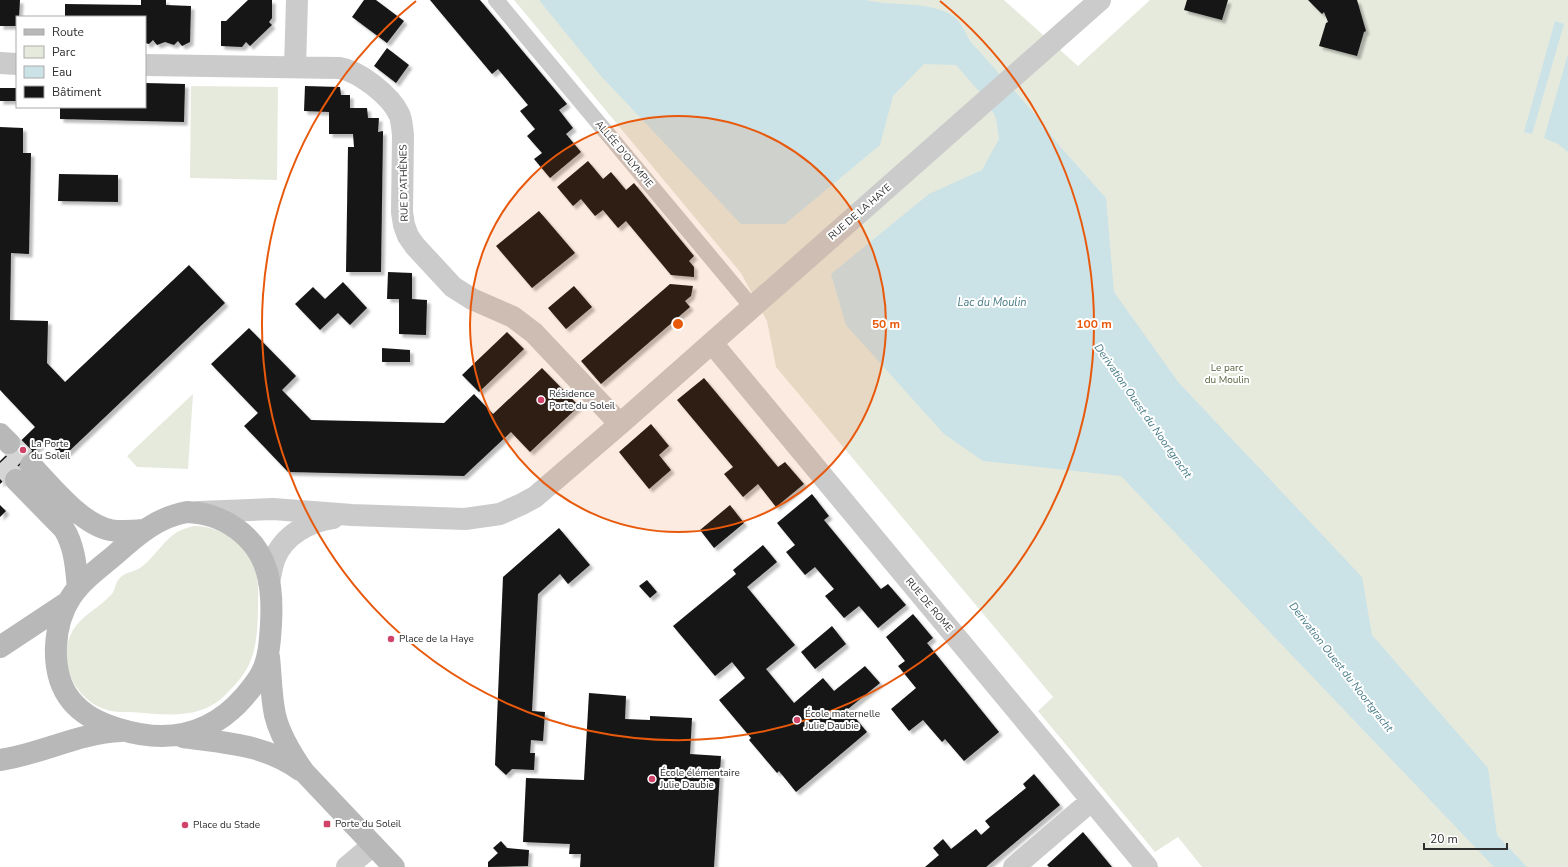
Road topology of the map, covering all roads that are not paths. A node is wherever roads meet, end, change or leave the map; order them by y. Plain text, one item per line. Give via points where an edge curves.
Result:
1 (297, 0) edge
2 (496, 0) edge
3 (1100, 0) edge
4 (0, 63) edge
5 (16, 64) edge
6 (146, 65) edge
7 (295, 67) junction
8 (752, 307) junction
9 (712, 343) junction
10 (620, 424) junction
11 (196, 512) junction
12 (352, 515) junction
13 (144, 530) junction
14 (269, 582) junction
15 (73, 595) junction
16 (269, 647) junction
17 (0, 648) edge
18 (126, 731) junction
19 (176, 736) junction
20 (0, 760) edge
21 (304, 772) junction
22 (1091, 801) junction
23 (373, 845) junction
24 (347, 867) edge
25 (394, 867) edge
26 (1014, 867) edge
27 (1147, 867) edge

1 - 7 street
2 - 8 lane, ALLÉE D'OLYMPIE
3 - 8 street, RUE DE LA HAYE
4 - 5 street
6 - 7 street, RUE D'ATHÈNES
7 - 10 street, RUE D'ATHÈNES via 347,70 364,79 393,104 403,135 404,225 414,246 453,287 472,299 513,317 534,333
8 - 9 street, RUE DE LA HAYE
9 - 10 street, RUE DE LA HAYE
9 - 22 street, RUE DE ROME
10 - 12 street via 535,497 500,514 465,519
11 - 12 street via 273,510
11 - 13 street via 169,516
11 - 14 street via 226,521 243,534 262,560
12 - 14 street via 322,520 296,532 275,556
13 - 15 street
13 - 15 street via 114,530 94,523 24,472 71,543 75,561
14 - 16 street
15 - 17 street
15 - 18 street via 60,622 57,642 58,672 63,690 73,704 87,714
16 - 19 street via 260,675 234,708 209,725
16 - 21 street via 275,715 284,738
18 - 19 street via 147,736
18 - 20 street via 97,734
19 - 21 street via 259,749 283,758
21 - 23 street
22 - 26 street
22 - 27 street, RUE DE ROME
23 - 24 street
23 - 25 street

